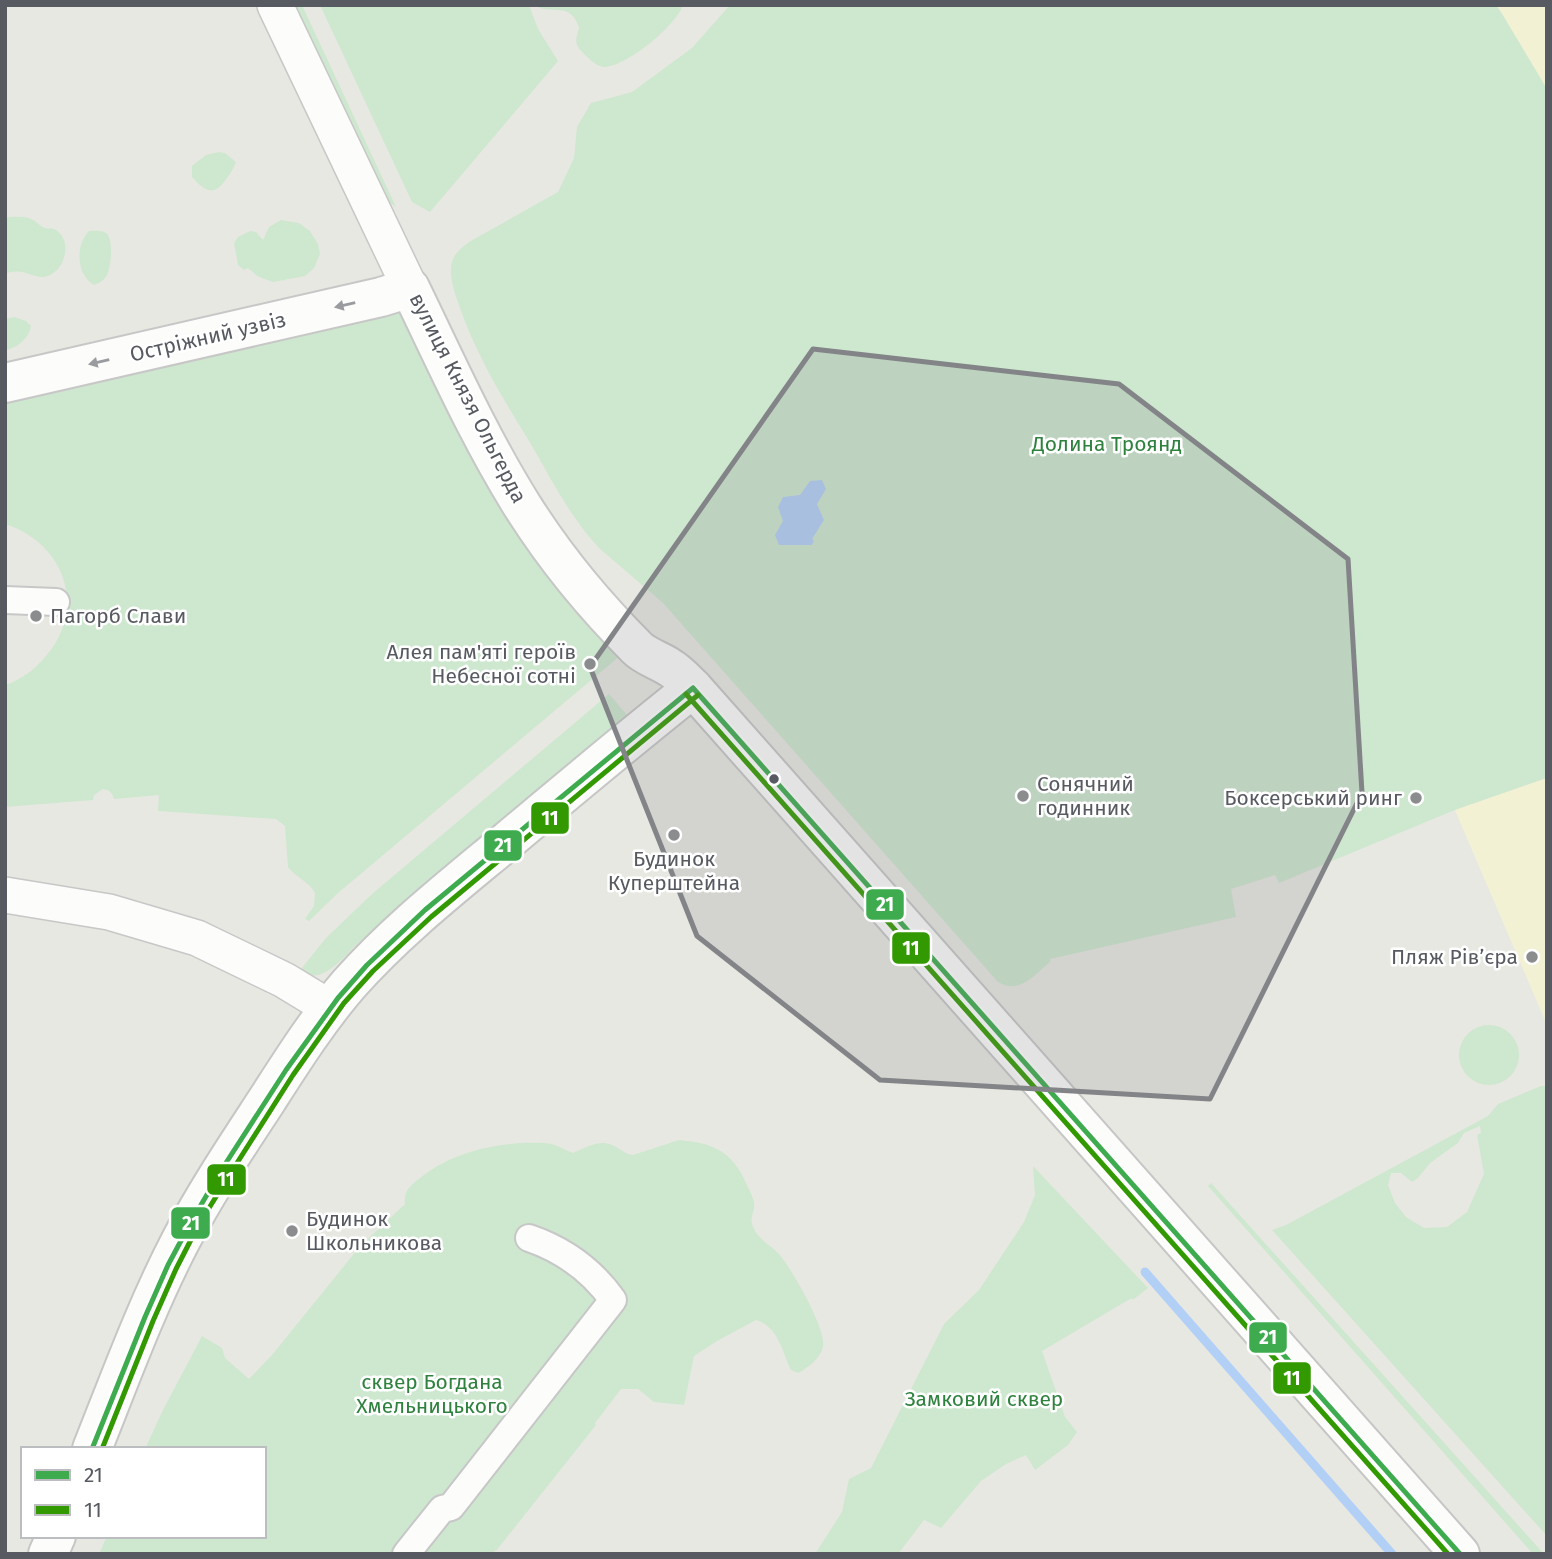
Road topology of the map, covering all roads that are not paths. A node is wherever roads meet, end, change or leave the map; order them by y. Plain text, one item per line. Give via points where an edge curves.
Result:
1 (275, 5) edge
2 (410, 288) junction
3 (5, 383) edge
4 (5, 600) edge
5 (56, 603) dead end
6 (693, 688) junction
7 (5, 895) edge
8 (330, 1008) junction
9 (529, 1238) dead end
10 (93, 1447) edge
11 (55, 1538) edge
12 (48, 1554) edge
13 (406, 1554) edge
14 (1460, 1554) edge

1 - 2 street, вулиця Князя Ольгерда
2 -> 3 main road, Остріжний узвіз
2 - 6 main road, вулиця Князя Ольгерда via 497,463 550,546 640,651 669,666
4 - 5 street
6 - 8 main road via 413,920
6 - 14 main road, вулиця Князя Ольгерда
7 - 8 street via 109,912 197,937
8 - 10 main road via 243,1136 180,1242
9 - 13 street via 580,1264 613,1300 451,1507 442,1509
11 - 12 main road

